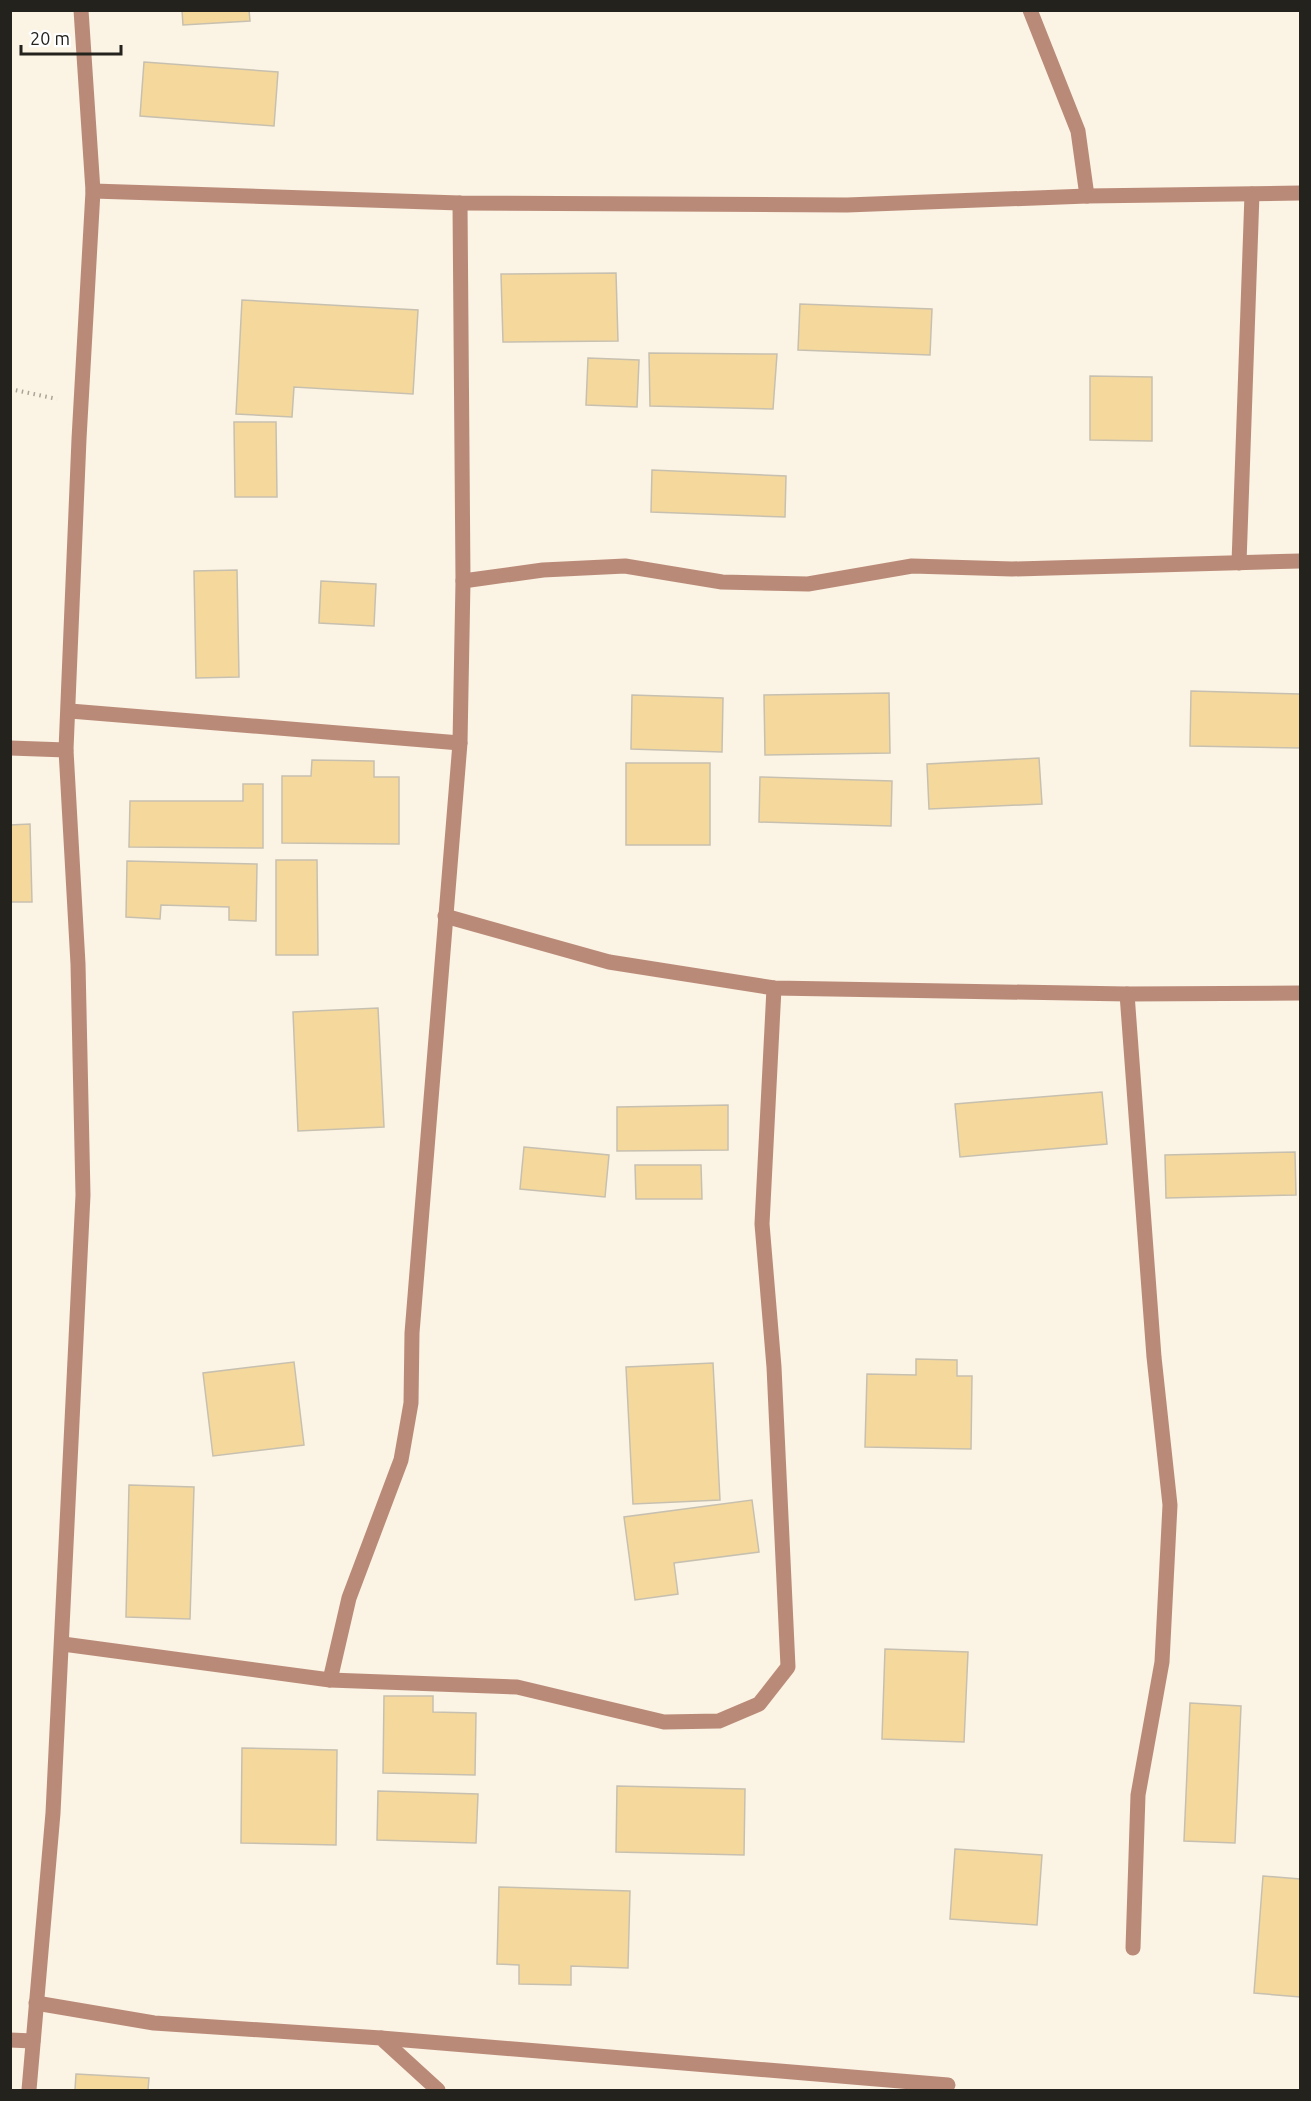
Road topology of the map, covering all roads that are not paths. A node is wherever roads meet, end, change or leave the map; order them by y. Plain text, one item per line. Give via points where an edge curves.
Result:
1 (81, 10) edge
2 (1030, 10) edge
3 (93, 191) junction
4 (1300, 193) edge
5 (1252, 194) junction
6 (1087, 196) junction
7 (460, 203) junction
8 (1300, 561) edge
9 (1239, 562) junction
10 (463, 581) junction
11 (70, 711) junction
12 (460, 743) junction
13 (10, 748) edge
14 (66, 750) junction
15 (446, 916) junction
16 (774, 988) junction
17 (1300, 993) edge
18 (1127, 994) junction
19 (63, 1644) junction
20 (330, 1680) junction
21 (1133, 1948) dead end
22 (36, 2003) junction
23 (381, 2038) junction
24 (10, 2040) edge
25 (33, 2041) junction
26 (948, 2085) dead end
27 (30, 2091) edge
28 (438, 2091) edge

1 - 3 street
2 - 6 street via 1078,130
3 - 7 street
3 - 11 street
4 - 5 street
5 - 6 street
5 - 9 street
6 - 7 street via 847,206
7 - 10 street
8 - 9 street
9 - 10 street via 1011,568 912,566 808,584 722,582 625,566 543,570
10 - 12 street
11 - 12 street
11 - 14 street
12 - 15 street
13 - 14 street
14 - 19 street via 78,964 83,1195
15 - 16 street via 609,962
15 - 20 street via 412,1333 411,1403 401,1460 349,1598
16 - 18 street
16 - 20 street via 762,1224 774,1367 788,1667 759,1704 719,1721 664,1722 517,1687
17 - 18 street
18 - 21 street via 1154,1357 1170,1505 1162,1662 1138,1795
19 - 20 street
19 - 22 street
22 - 23 street via 154,2023
22 - 25 street
23 - 26 street
23 - 28 street
24 - 25 street
25 - 27 street

